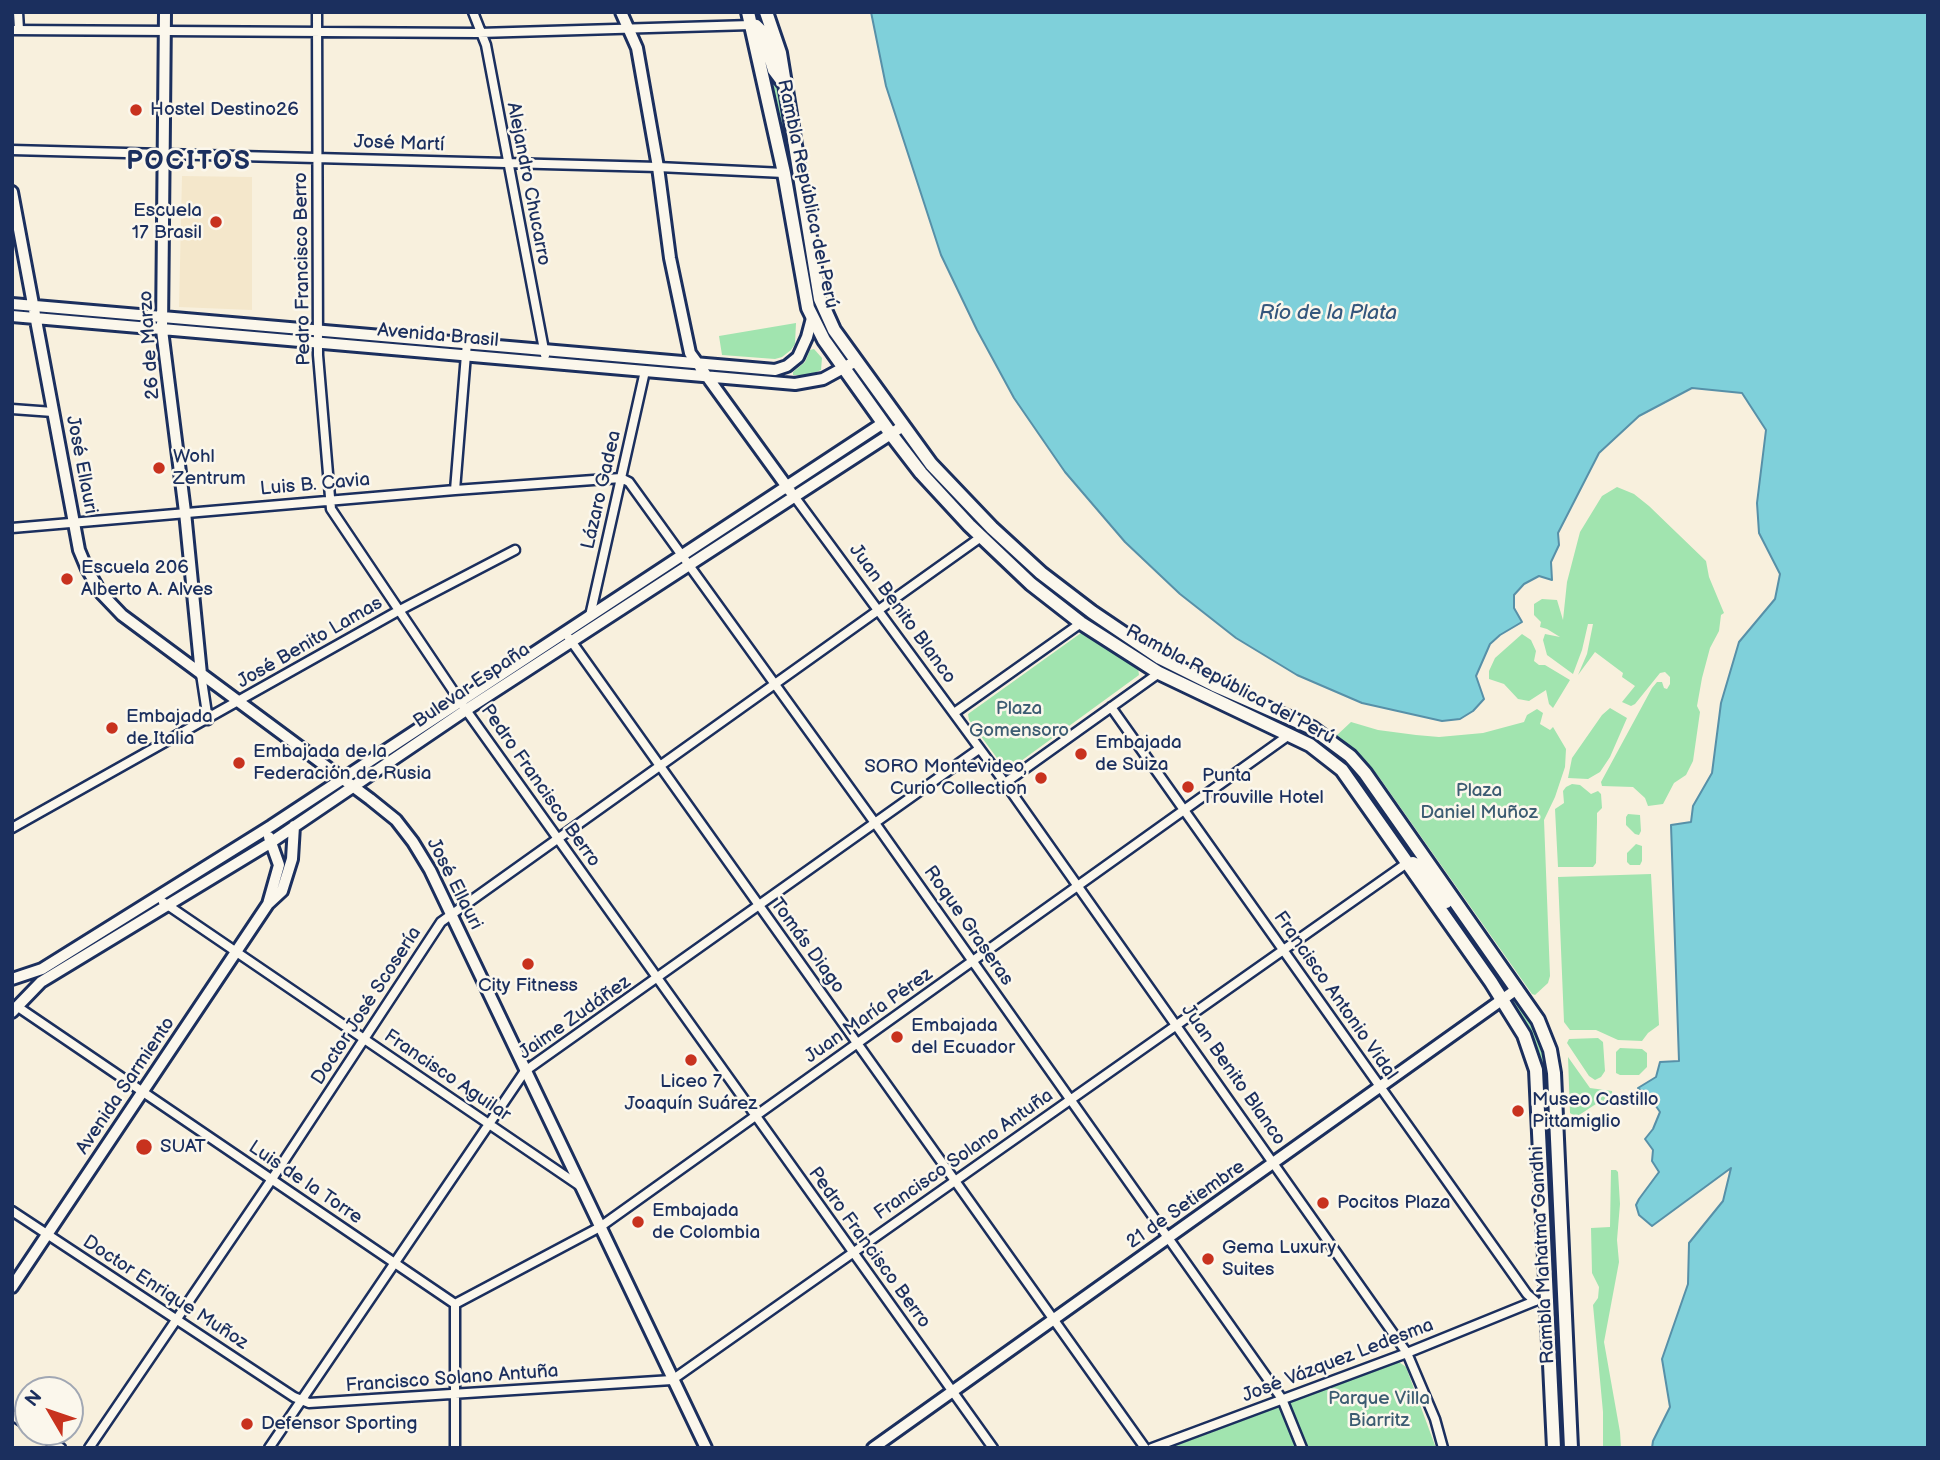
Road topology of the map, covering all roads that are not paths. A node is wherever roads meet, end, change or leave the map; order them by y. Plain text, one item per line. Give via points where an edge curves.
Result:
1 (19, 12) edge
2 (165, 12) edge
3 (317, 12) edge
4 (473, 12) edge
5 (621, 12) edge
6 (766, 12) edge
7 (749, 19) edge
8 (627, 29) junction
9 (15, 30) edge
10 (164, 32) junction
11 (317, 32) junction
12 (480, 33) junction
13 (785, 84) junction
14 (12, 150) edge
15 (164, 154) junction
16 (317, 158) junction
17 (508, 163) junction
18 (658, 167) junction
19 (784, 173) junction
20 (12, 192) edge
21 (12, 304) edge
22 (32, 306) junction
23 (12, 316) edge
24 (162, 316) junction
25 (35, 318) junction
26 (812, 318) junction
27 (162, 330) junction
28 (318, 330) junction
29 (467, 342) junction
30 (318, 344) junction
31 (543, 349) junction
32 (466, 356) junction
33 (856, 361) junction
34 (547, 363) junction
35 (696, 363) junction
36 (844, 369) junction
37 (645, 371) junction
38 (707, 378) junction
39 (12, 410) edge
40 (53, 412) junction
41 (903, 426) junction
42 (887, 429) junction
43 (621, 478) junction
44 (455, 489) junction
45 (790, 491) junction
46 (329, 499) junction
47 (185, 512) junction
48 (74, 523) junction
49 (12, 528) edge
50 (981, 537) junction
51 (515, 550) dead end
52 (686, 560) junction
53 (878, 610) junction
54 (398, 611) junction
55 (590, 616) junction
56 (1081, 623) junction
57 (568, 637) junction
58 (1159, 673) junction
59 (201, 674) junction
60 (774, 685) junction
61 (239, 702) junction
62 (463, 706) junction
63 (1111, 708) junction
64 (954, 713) junction
65 (208, 720) junction
66 (1289, 735) junction
67 (979, 749) junction
68 (659, 767) junction
69 (343, 779) junction
70 (1005, 783) junction
71 (354, 787) junction
72 (1184, 810) junction
73 (875, 823) junction
74 (293, 826) junction
75 (271, 827) junction
76 (12, 828) edge
77 (558, 840) junction
78 (270, 842) junction
79 (1419, 849) joint
80 (1407, 863) junction
81 (1077, 887) junction
82 (163, 901) junction
83 (268, 904) junction
84 (759, 906) junction
85 (451, 916) junction
86 (1489, 948) junction
87 (1283, 950) junction
88 (235, 953) junction
89 (974, 962) junction
90 (13, 979) edge
91 (658, 979) junction
92 (1517, 989) junction
93 (26, 998) junction
94 (1503, 1000) junction
95 (15, 1010) edge
96 (1176, 1026) junction
97 (365, 1039) junction
98 (858, 1044) junction
99 (525, 1071) junction
100 (1381, 1088) junction
101 (143, 1092) junction
102 (1071, 1100) junction
103 (754, 1116) junction
104 (489, 1122) junction
105 (1274, 1164) junction
106 (272, 1179) junction
107 (955, 1181) junction
108 (580, 1186) junction
109 (12, 1211) edge
110 (600, 1227) junction
111 (47, 1235) junction
112 (1168, 1239) junction
113 (853, 1252) junction
114 (395, 1263) junction
115 (12, 1287) edge
116 (1542, 1302) junction
117 (455, 1304) junction
118 (176, 1319) junction
119 (1054, 1319) junction
120 (1407, 1353) junction
121 (672, 1380) junction
122 (953, 1391) junction
123 (455, 1395) junction
124 (1282, 1399) junction
125 (301, 1401) junction
126 (1571, 1445) edge
127 (89, 1448) edge
128 (269, 1448) edge
129 (455, 1448) edge
130 (706, 1448) edge
131 (873, 1448) edge
132 (993, 1448) edge
133 (1145, 1448) edge
134 (1152, 1448) edge
135 (1302, 1448) edge
136 (1443, 1448) edge
137 (1554, 1448) edge

1 - 9 street
2 - 10 street, 26 de Marzo
3 - 11 street, Pedro Francisco Berro
4 - 12 street, Alejandro Chucarro
5 - 8 street, Juan Benito Blanco
6 - 13 main road, Rambla República del Perú
7 - 8 street
7 - 13 main road via 761,29 774,70
7 - 19 main road, Rambla República del Perú
8 - 12 street
8 - 18 street, Juan Benito Blanco via 636,48
9 - 10 street
10 - 11 street
10 - 15 street, 26 de Marzo
11 - 12 street
11 - 16 street, Pedro Francisco Berro
12 - 17 street, Alejandro Chucarro
13 - 33 main road, Rambla República del Perú via 820,299
14 - 15 street, José Martí
15 - 16 street, José Martí
15 - 24 street, 26 de Marzo
16 - 17 street, José Martí
16 - 28 street, Pedro Francisco Berro
17 - 18 street, José Martí
17 - 31 street, Alejandro Chucarro
18 - 19 street, José Martí
18 - 35 street, Juan Benito Blanco via 685,338
19 - 26 main road, Rambla República del Perú
20 - 22 street, José Ellauri
21 - 22 street, Avenida Brasil
22 - 24 street, Avenida Brasil
22 - 25 street, José Ellauri
23 - 25 street, Avenida Brasil
24 - 27 street, 26 de Marzo
24 - 28 street, Avenida Brasil
25 - 27 street, Avenida Brasil
25 - 40 street, José Ellauri
26 - 35 street, Avenida Brasil via 801,352 787,366 775,370
26 - 36 main road, Rambla República del Perú
27 - 30 street, Avenida Brasil
27 - 47 street, 26 de Marzo
28 - 29 street, Avenida Brasil
28 - 30 street, Pedro Francisco Berro
29 - 31 street, Avenida Brasil
29 - 32 street
30 - 32 street, Avenida Brasil
30 - 46 street, Pedro Francisco Berro
31 - 34 street, Alejandro Chucarro
31 - 35 street, Avenida Brasil
32 - 34 street, Avenida Brasil
32 - 44 street
33 - 36 street, Avenida Brasil
33 - 41 main road, Rambla República del Perú
34 - 37 street, Avenida Brasil
35 - 38 street, Juan Benito Blanco
36 - 38 street, Avenida Brasil via 795,384
36 - 42 main road, Rambla República del Perú
37 - 38 street, Avenida Brasil
37 - 43 street, Lázaro Gadea
38 - 45 street, Juan Benito Blanco
39 - 40 street
40 - 48 street, José Ellauri
41 - 42 street, Bulevar España
41 - 79 main road, Rambla República del Perú via 981,518 1077,601 1160,658 1311,728 1344,751
42 - 45 street, Bulevar España
42 - 50 main road, Rambla República del Perú
43 - 44 street, Luis B. Cavia
43 - 52 street, Roque Graseras via 634,488
43 - 55 street, Lázaro Gadea
44 - 46 street, Luis B. Cavia
45 - 52 street, Bulevar España
45 - 53 street, Juan Benito Blanco
46 - 47 street, Luis B. Cavia
46 - 54 street, Pedro Francisco Berro via 331,509
47 - 48 street, Luis B. Cavia
47 - 59 street, 26 de Marzo
48 - 49 street, Luis B. Cavia
48 - 59 street, José Ellauri via 79,550 101,593 122,615
50 - 53 street, Doctor José Scosería
50 - 56 main road, Rambla República del Perú
51 - 54 street, José Benito Lamas
52 - 55 street, Bulevar España
52 - 57 street, Bulevar España
52 - 60 street, Roque Graseras
53 - 60 street, Doctor José Scosería
53 - 64 street, Juan Benito Blanco
54 - 61 street, José Benito Lamas
54 - 62 street, Pedro Francisco Berro
55 - 57 street, Bulevar España
56 - 58 main road, Rambla República del Perú
56 - 64 street
57 - 62 street, Bulevar España
57 - 68 street, Tomás Diago
58 - 63 street
58 - 66 main road, Rambla República del Perú
59 - 61 street, José Ellauri
59 - 65 street
60 - 68 street, Doctor José Scosería
60 - 73 street, Roque Graseras
61 - 65 street, José Benito Lamas
61 - 69 street, José Ellauri
62 - 69 street, Bulevar España
62 - 71 street, Bulevar España
62 - 77 street, Pedro Francisco Berro
63 - 70 street
63 - 72 street, Francisco Antonio Vidal
64 - 67 street, Juan Benito Blanco
65 - 76 street, José Benito Lamas
66 - 72 street, Juan María Pérez
66 - 80 main road, Rambla República del Perú via 1342,770
67 - 70 street, Juan Benito Blanco
67 - 73 street, Jaime Zudáñez
68 - 77 street, Doctor José Scosería
68 - 84 street, Tomás Diago
69 - 71 street, José Ellauri
69 - 75 street, Bulevar España
70 - 81 street, Juan Benito Blanco
71 - 74 street, Bulevar España
71 - 85 street, José Ellauri via 396,820 413,842
72 - 81 street, Juan María Pérez
72 - 87 street, Francisco Antonio Vidal
73 - 84 street, Jaime Zudáñez
73 - 89 street, Roque Graseras
74 - 78 street, Bulevar España
74 - 83 street, Avenida Sarmiento via 288,875 282,891
75 - 78 street, Avenida Sarmiento
75 - 82 street, Bulevar España
77 - 85 street, Doctor José Scosería
77 - 91 street, Pedro Francisco Berro
78 - 82 street, Bulevar España
78 - 83 street, Avenida Sarmiento via 279,865
79 - 86 main road, Rambla Mahatma Gandhi
80 - 86 main road via 1421,867 1468,933
80 - 87 street, Francisco Solano Antuña
80 - 94 main road, Rambla Mahatma Gandhi
81 - 89 street, Juan María Pérez
81 - 96 street, Juan Benito Blanco
82 - 88 street, Francisco Aguilar
82 - 90 street, Bulevar España via 42,969
82 - 93 street, Bulevar España via 41,982
83 - 88 street, Avenida Sarmiento
84 - 91 street, Jaime Zudáñez
84 - 98 street, Tomás Diago
85 - 97 street, Doctor José Scosería via 440,922
85 - 99 street, José Ellauri
86 - 92 main road, Rambla Mahatma Gandhi
87 - 96 street, Francisco Solano Antuña
87 - 100 street, Francisco Antonio Vidal
88 - 97 street, Francisco Aguilar
88 - 101 street, Avenida Sarmiento
89 - 98 street, Juan María Pérez
89 - 102 street, Roque Graseras
90 - 93 street, Bulevar España
91 - 99 street, Jaime Zudáñez
91 - 103 street, Pedro Francisco Berro
92 - 94 street, 21 de Setiembre
92 - 126 main road, Rambla Mahatma Gandhi via 1542,1028 1555,1073
93 - 95 street, Bulevar España
94 - 100 street, 21 de Setiembre
94 - 116 main road, Rambla Mahatma Gandhi via 1524,1035 1536,1070
95 - 101 street, Luis de la Torre
96 - 102 street, Francisco Solano Antuña
96 - 105 street, Juan Benito Blanco
97 - 104 street, Francisco Aguilar
97 - 106 street, Doctor José Scosería
98 - 103 street, Juan María Pérez
98 - 107 street, Tomás Diago
99 - 104 street, Jaime Zudáñez
99 - 108 street, José Ellauri
100 - 105 street, 21 de Setiembre
100 - 116 street, Francisco Antonio Vidal via 1527,1294
101 - 106 street, Luis de la Torre
101 - 111 street, Avenida Sarmiento
102 - 107 street, Francisco Solano Antuña
102 - 112 street, Roque Graseras
103 - 110 street, Juan María Pérez
103 - 113 street, Pedro Francisco Berro
104 - 108 street, Francisco Aguilar
104 - 114 street, Jaime Zudáñez
105 - 112 street, 21 de Setiembre
105 - 120 street, Juan Benito Blanco
106 - 114 street, Luis de la Torre
106 - 118 street, Doctor José Scosería
107 - 113 street, Francisco Solano Antuña
107 - 119 street, Tomás Diago
108 - 110 street, José Ellauri
109 - 111 street, Doctor Enrique Muñoz
110 - 117 street, Juan María Pérez
110 - 121 street, José Ellauri
111 - 115 street, Avenida Sarmiento
111 - 118 street, Doctor Enrique Muñoz
112 - 119 street, 21 de Setiembre
112 - 124 street, Roque Graseras
113 - 121 street, Francisco Solano Antuña
113 - 122 street, Pedro Francisco Berro
114 - 117 street, Luis de la Torre
114 - 125 street, Jaime Zudáñez
116 - 120 street, José Vázquez Ledesma
116 - 126 main road via 1557,1312 1562,1415
116 - 137 main road, Rambla Mahatma Gandhi
117 - 123 street
118 - 125 street, Doctor Enrique Muñoz
118 - 127 street, Doctor José Scosería
119 - 122 street, 21 de Setiembre
119 - 133 street, Tomás Diago
120 - 124 street, José Vázquez Ledesma
120 - 136 street, Juan Benito Blanco
121 - 123 street, Francisco Solano Antuña
121 - 130 street, José Ellauri
122 - 131 street, 21 de Setiembre
122 - 132 street, Pedro Francisco Berro
123 - 125 street, Francisco Solano Antuña
123 - 129 street
124 - 134 street, José Vázquez Ledesma
124 - 135 street, Roque Graseras
125 - 128 street, Jaime Zudáñez

